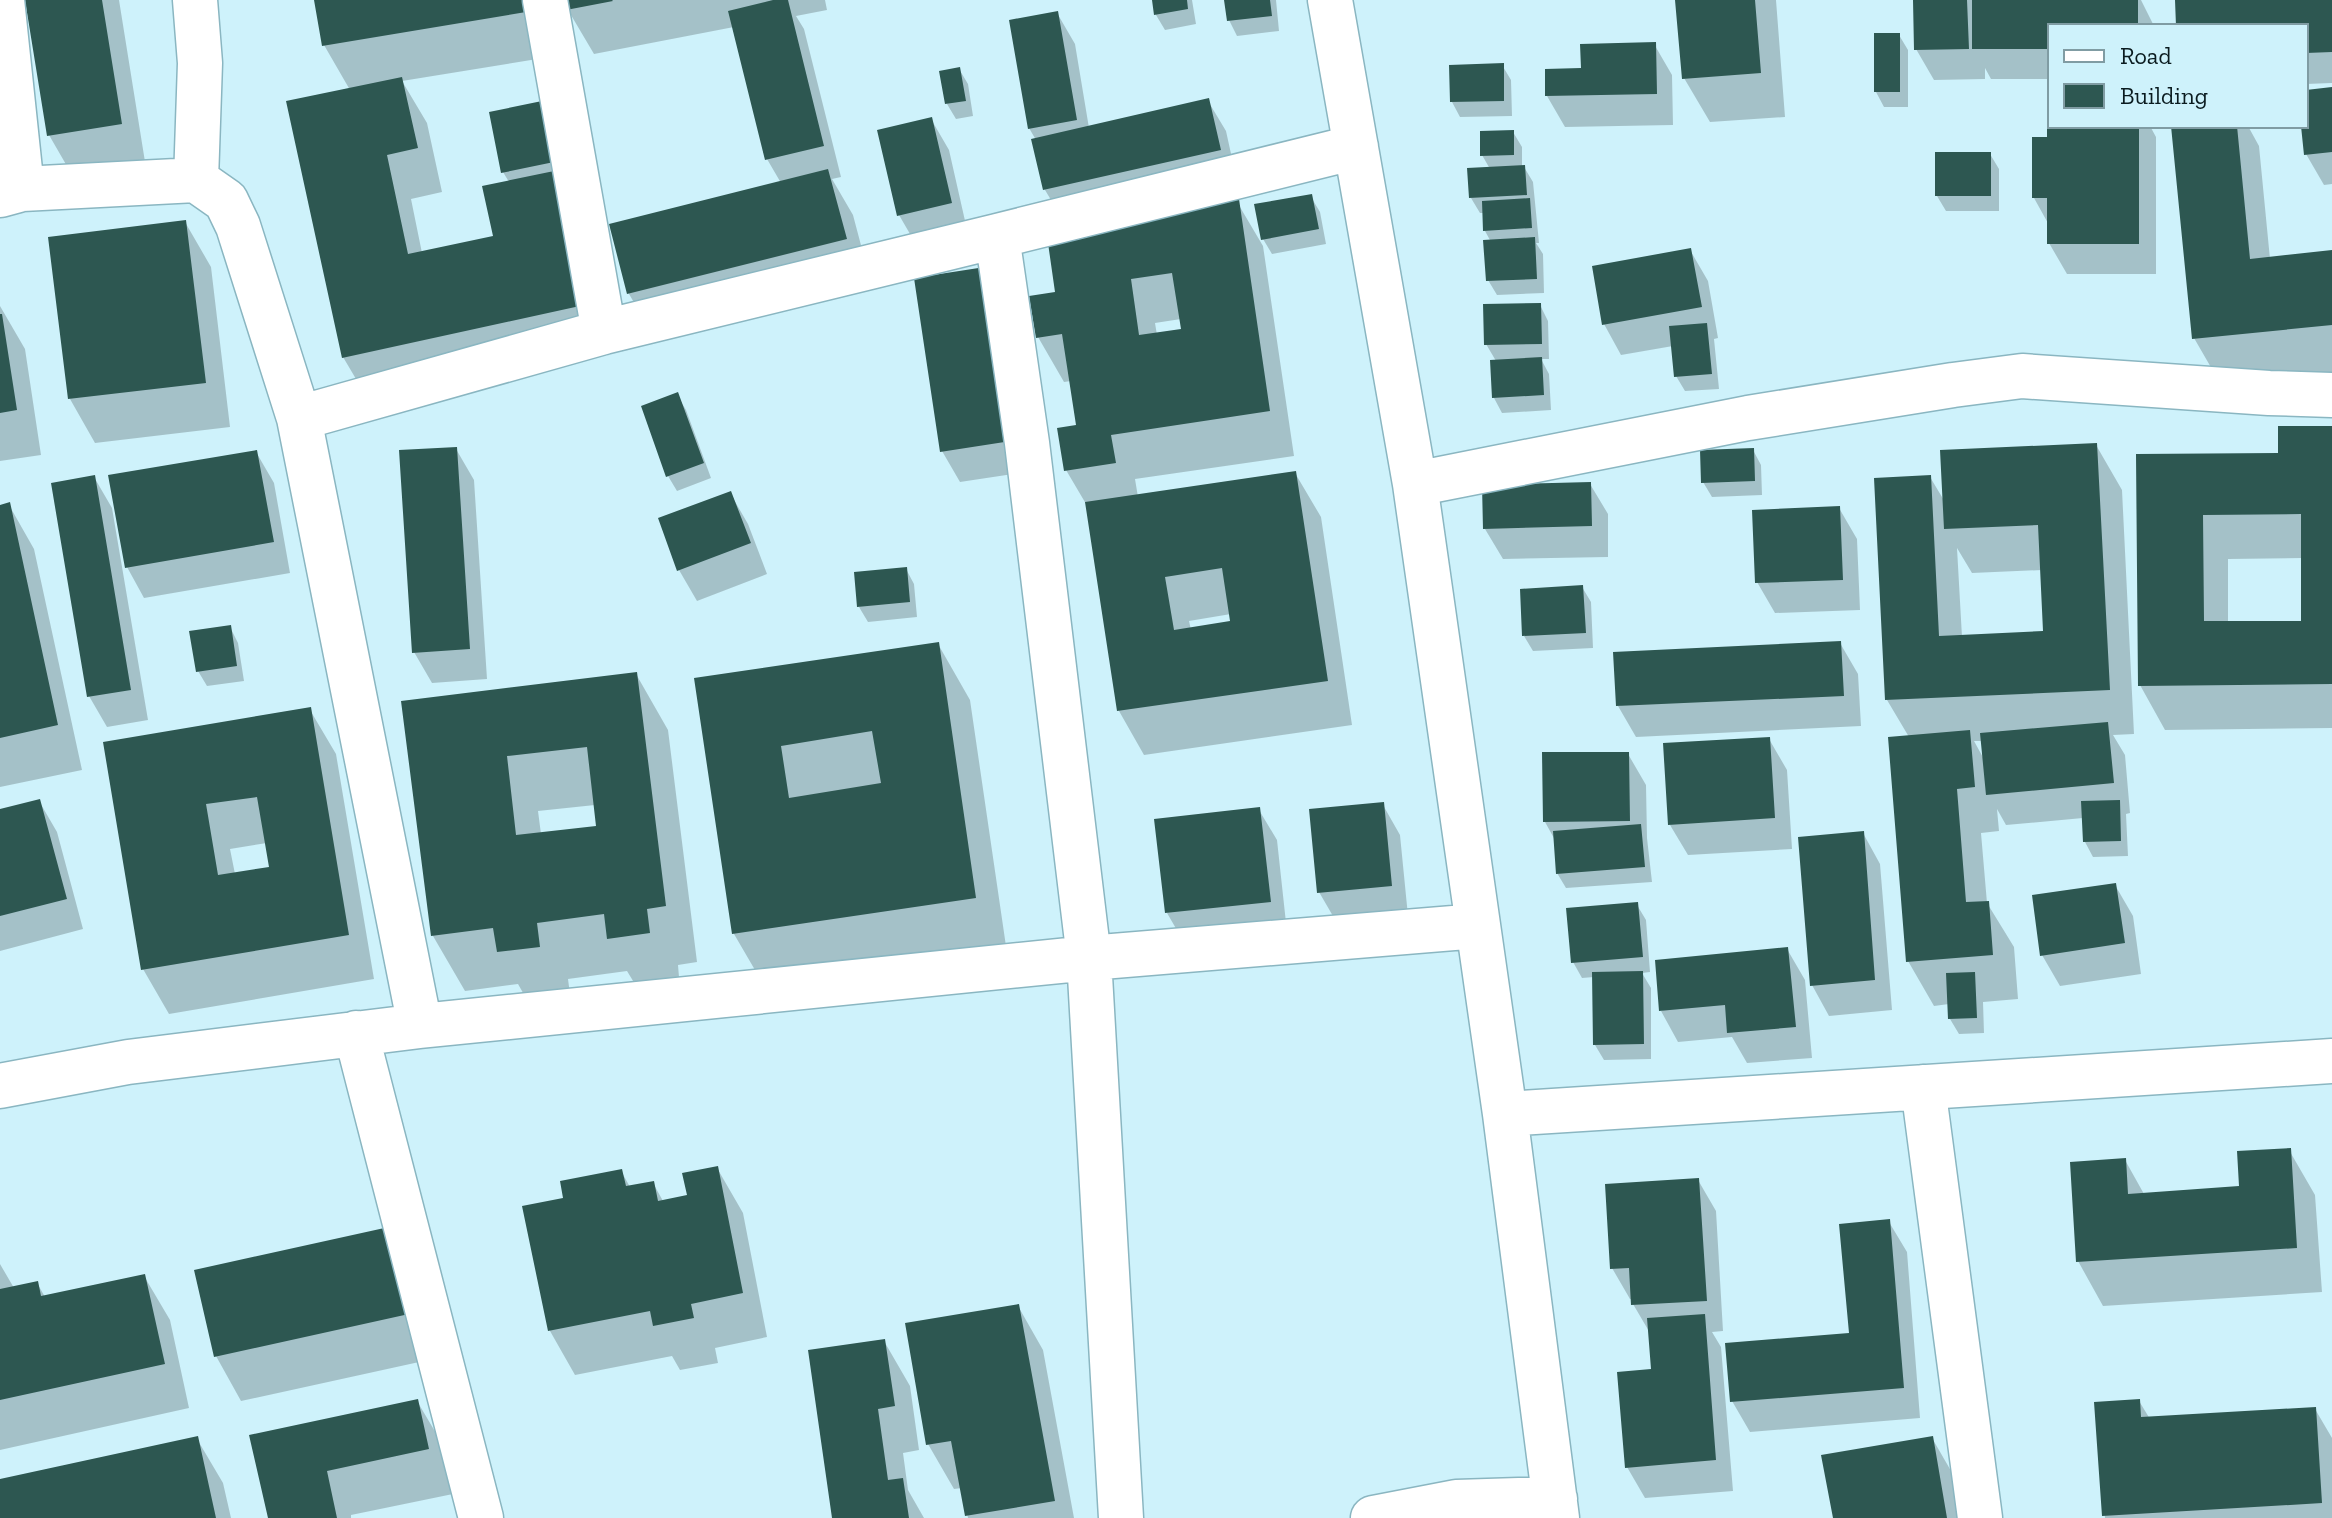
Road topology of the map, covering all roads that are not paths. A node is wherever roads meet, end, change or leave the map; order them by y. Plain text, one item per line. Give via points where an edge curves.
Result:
1 (2, 0) edge
2 (195, 0) edge
3 (545, 0) edge
4 (1330, 0) edge
5 (1356, 147) junction
6 (196, 180) junction
7 (11, 192) edge
8 (997, 236) junction
9 (604, 332) junction
10 (2332, 395) edge
11 (299, 418) junction
12 (1415, 484) junction
13 (1478, 926) junction
14 (1089, 958) junction
15 (420, 1026) junction
16 (356, 1033) junction
17 (2332, 1061) edge
18 (0, 1086) edge
19 (1923, 1087) junction
20 (1505, 1114) junction
21 (1556, 1508) edge
22 (481, 1518) edge
23 (1121, 1518) edge
24 (1373, 1518) edge
25 (1980, 1518) edge

1 - 7 street
2 - 6 street via 200,63
3 - 9 street
4 - 5 street
5 - 8 street
5 - 12 street
6 - 7 street
6 - 11 street via 226,201 238,226
8 - 9 street
8 - 14 street
9 - 11 street
10 - 12 street via 2022,376 1748,418
11 - 15 street
12 - 13 street
13 - 14 street
13 - 20 street
14 - 15 street
14 - 23 street
15 - 16 street
16 - 18 street via 128,1062
16 - 22 street
17 - 19 street
19 - 20 street
19 - 25 street
20 - 21 street
21 - 24 street via 1456,1502

